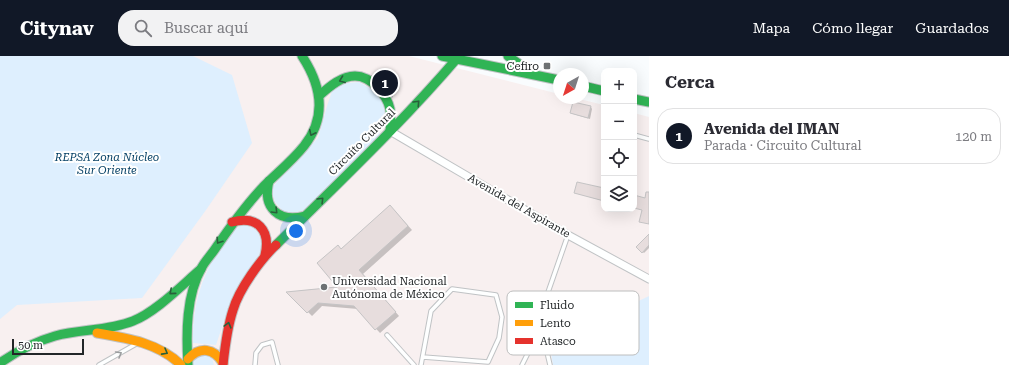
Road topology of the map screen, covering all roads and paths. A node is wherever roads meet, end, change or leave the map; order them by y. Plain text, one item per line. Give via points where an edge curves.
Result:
1 (302, 56) edge
2 (442, 56) edge
3 (508, 56) edge
4 (455, 57) edge
5 (535, 74) junction
6 (553, 78) edge
7 (589, 87) edge
8 (601, 90) edge
9 (320, 95) junction
10 (637, 99) edge
11 (649, 102) edge
12 (390, 131) junction
13 (637, 136) edge
14 (649, 139) edge
15 (270, 179) junction
16 (306, 216) junction
17 (231, 223) junction
18 (568, 235) junction
19 (265, 255) junction
20 (202, 267) junction
21 (649, 279) edge
22 (549, 291) edge
23 (87, 332) junction
24 (387, 336) dead end
25 (138, 342) junction
26 (527, 355) edge
27 (548, 355) edge
28 (423, 358) junction
29 (0, 363) edge
30 (186, 363) edge
31 (223, 364) edge
32 (99, 365) edge
33 (255, 365) edge
34 (278, 365) edge
35 (414, 365) edge
36 (421, 365) edge
37 (522, 365) edge
38 (550, 365) edge

1 - 9 street via 310,67
2 - 4 street
3 - 5 street
4 - 5 street
12 -> 4 street, Circuito Cultural via 437,82
5 - 6 street
7 - 8 street
12 -> 9 street via 392,120 388,102 381,90 368,80 356,76 343,79
9 -> 15 street via 318,120 312,135
10 - 11 street
16 -> 12 street, Circuito Cultural
12 - 18 street, Avenida del Aspirante
13 - 14 lane
15 -> 16 street via 267,195 273,210 289,219
15 - 17 street
16 - 19 street, Circuito Cultural
17 - 19 street via 248,220 258,224 266,233
17 -> 20 street
18 - 21 street, Avenida del Aspirante
18 - 22 lane
31 -> 19 street, Circuito Cultural via 226,331 233,308
20 -> 23 street via 155,308 134,321
20 - 30 street via 194,288 187,325
23 - 25 street
23 - 29 street via 55,336 22,348
24 - 35 lane
25 -> 30 street
32 -> 25 lane
26 - 37 lane
27 - 38 lane
28 - 28 lane via 431,311 452,289 496,295 502,317 499,338 488,362
28 - 36 lane
30 - 31 street via 194,352 207,350 215,353
33 - 34 lane via 256,353 262,345 272,342

